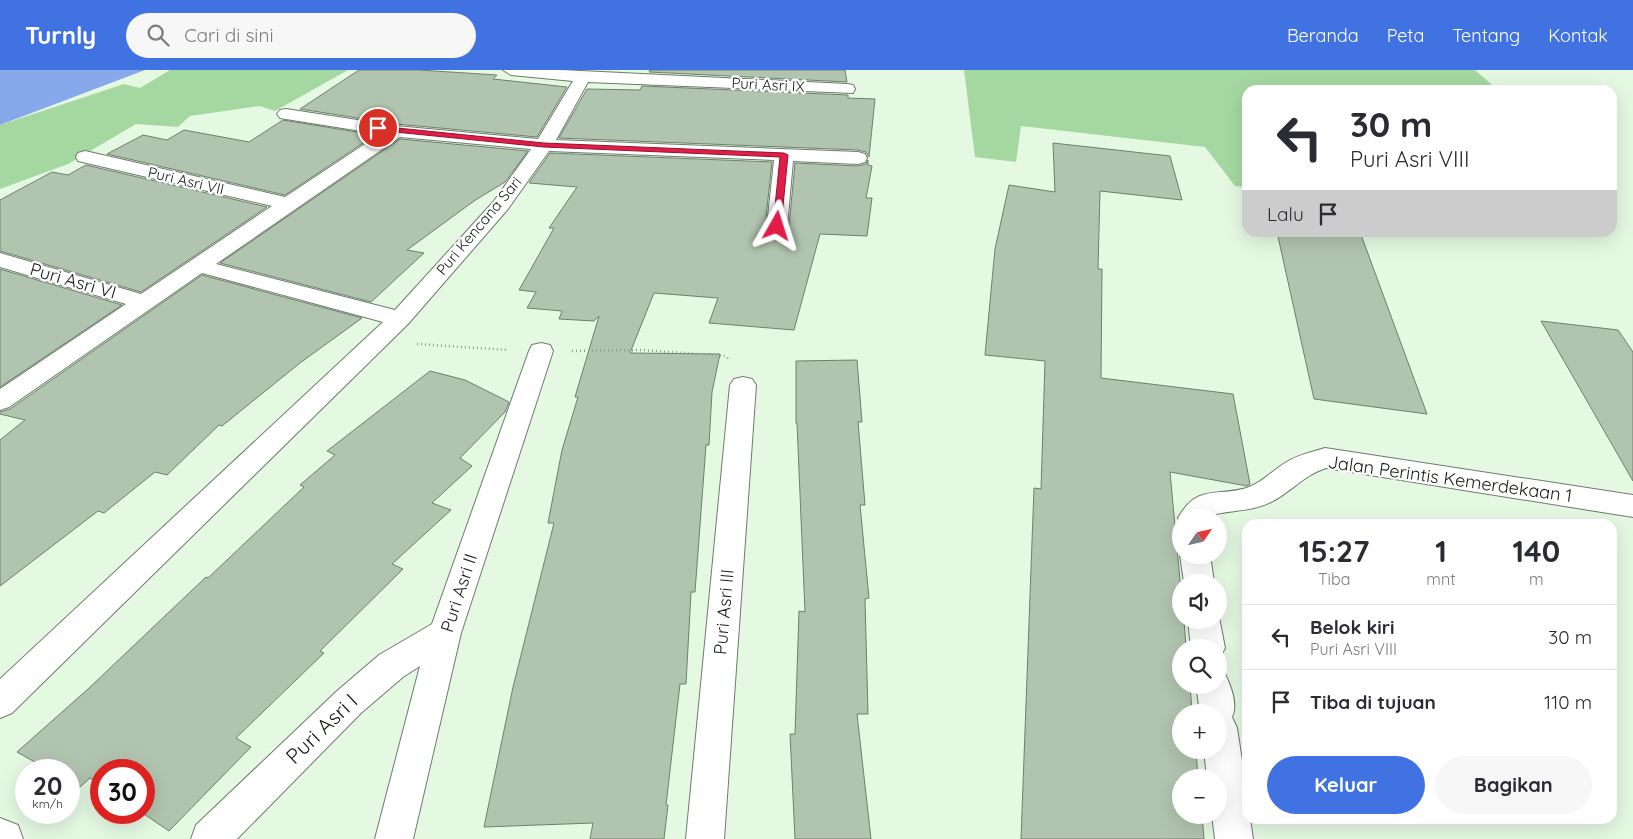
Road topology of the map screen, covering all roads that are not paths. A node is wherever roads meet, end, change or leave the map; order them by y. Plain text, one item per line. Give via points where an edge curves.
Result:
1 (511, 70) edge
2 (583, 77) junction
3 (847, 89) dead end
4 (286, 114) dead end
5 (396, 131) junction
6 (544, 145) junction
7 (784, 155) junction
8 (85, 157) dead end
9 (858, 158) dead end
10 (287, 204) junction
11 (777, 226) dead end
12 (0, 260) edge
13 (200, 266) junction
14 (146, 303) junction
15 (400, 319) junction
16 (541, 351) dead end
17 (743, 385) dead end
18 (0, 401) edge
19 (1633, 506) edge
20 (1199, 509) edge
21 (445, 633) junction
22 (0, 702) edge
23 (1223, 759) edge
24 (0, 837) edge
25 (4, 839) edge
26 (210, 839) edge
27 (394, 839) edge
28 (705, 839) edge
29 (1234, 839) edge

1 - 2 street, Puri Asri IX
2 - 3 street, Puri Asri IX
2 - 6 street, Puri Kencana Sari
4 - 5 street
5 - 6 street
5 - 10 street
6 - 7 street
6 - 15 street, Puri Kencana Sari via 501,205
7 - 9 street
7 - 11 street
8 - 10 street, Puri Asri VII
10 - 13 street
12 - 14 street, Puri Asri VI
13 - 14 street
13 - 15 street
14 - 18 street
15 - 22 street, Puri Kencana Sari
16 - 21 street, Puri Asri II
17 - 28 street, Puri Asri III
19 - 20 street, Jalan Perintis Kemerdekaan 1 via 1326,458 1290,473 1272,490
21 - 26 street, Puri Asri I via 391,666 349,702
21 - 27 street, Puri Asri II
23 - 29 street
24 - 25 street

